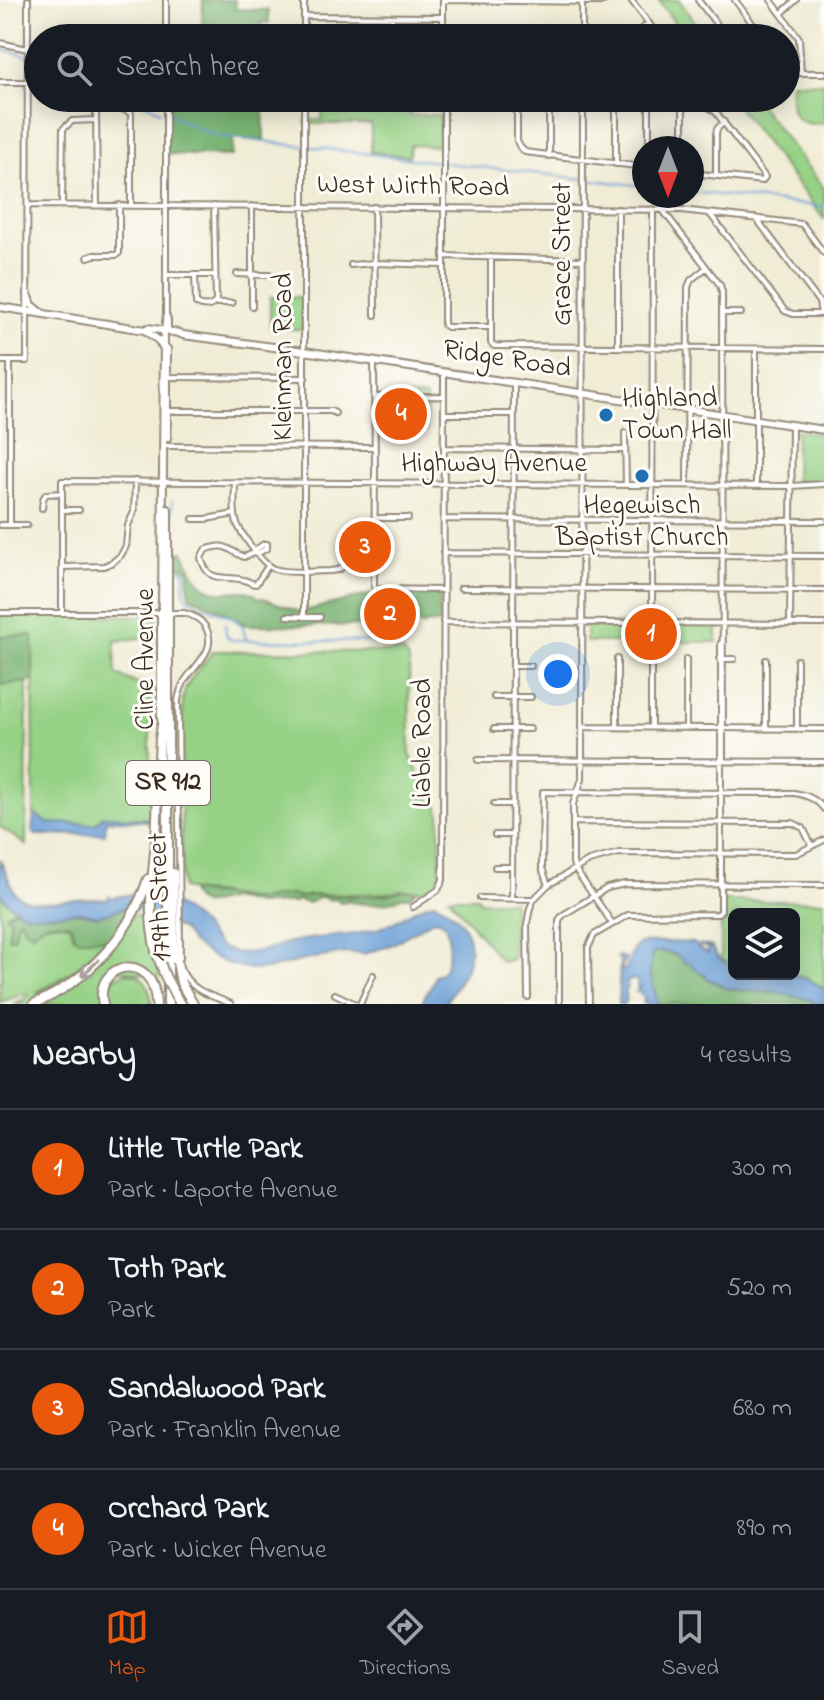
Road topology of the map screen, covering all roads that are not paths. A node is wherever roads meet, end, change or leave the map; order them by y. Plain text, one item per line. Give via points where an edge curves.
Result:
1 (28, 0) edge
2 (166, 0) edge
3 (304, 0) edge
4 (443, 0) edge
5 (606, 0) edge
6 (631, 0) edge
7 (698, 0) edge
8 (735, 0) edge
9 (771, 0) edge
10 (796, 0) edge
11 (582, 1) edge
12 (782, 13) junction
13 (304, 16) junction
14 (392, 17) junction
15 (443, 17) junction
16 (649, 23) edge
17 (28, 24) edge
18 (166, 24) edge
19 (304, 24) edge
20 (392, 24) edge
21 (443, 24) edge
22 (582, 24) edge
23 (716, 24) edge
24 (753, 24) edge
25 (789, 24) edge
26 (0, 43) edge
27 (24, 52) edge
28 (800, 56) edge
29 (801, 73) joint
30 (824, 73) edge
31 (0, 82) edge
32 (24, 82) edge
33 (28, 112) edge
34 (96, 112) edge
35 (130, 112) edge
36 (166, 112) edge
37 (304, 112) edge
38 (444, 112) edge
39 (517, 112) edge
40 (549, 112) edge
41 (583, 112) edge
42 (616, 112) edge
43 (649, 112) edge
44 (683, 112) edge
45 (716, 112) edge
46 (96, 120) junction
47 (724, 122) junction
48 (649, 136) edge
49 (683, 136) edge
50 (549, 156) junction
51 (583, 160) junction
52 (616, 164) junction
53 (632, 166) edge
54 (704, 174) edge
55 (716, 176) junction
56 (28, 205) junction
57 (62, 205) junction
58 (97, 205) junction
59 (119, 205) junction
60 (131, 205) junction
61 (166, 205) junction
62 (214, 206) junction
63 (252, 206) junction
64 (304, 206) junction
65 (374, 207) junction
66 (444, 208) junction
67 (583, 209) junction
68 (618, 209) junction
69 (653, 209) junction
70 (662, 209) junction
71 (709, 213) junction
72 (756, 218) junction
73 (824, 253) edge
74 (444, 256) junction
75 (88, 257) dead end
76 (491, 257) junction
77 (583, 260) junction
78 (374, 263) junction
79 (351, 265) dead end
80 (444, 265) junction
81 (707, 268) junction
82 (237, 274) dead end
83 (166, 275) junction
84 (195, 275) junction
85 (214, 275) junction
86 (252, 275) junction
87 (269, 275) dead end
88 (28, 294) junction
89 (215, 303) junction
90 (232, 303) dead end
91 (252, 306) dead end
92 (0, 307) edge
93 (27, 311) junction
94 (722, 313) junction
95 (741, 313) dead end
96 (44, 314) junction
97 (823, 314) edge
98 (375, 315) dead end
99 (491, 327) junction
100 (146, 331) junction
101 (166, 333) junction
102 (583, 347) junction
103 (618, 347) junction
104 (653, 347) junction
105 (688, 347) junction
106 (723, 348) junction
107 (756, 348) junction
108 (824, 349) edge
109 (304, 351) junction
110 (163, 353) junction
111 (0, 361) edge
112 (10, 361) junction
113 (374, 362) junction
114 (444, 372) junction
115 (168, 377) junction
116 (305, 378) junction
117 (514, 383) junction
118 (583, 393) junction
119 (443, 396) junction
120 (374, 397) junction
121 (653, 404) junction
122 (688, 409) junction
123 (165, 411) junction
124 (305, 413) junction
125 (335, 413) dead end
126 (444, 414) junction
127 (513, 414) junction
128 (723, 415) junction
129 (756, 420) junction
130 (792, 425) junction
131 (824, 430) edge
132 (625, 433) dead end
133 (167, 446) junction
134 (304, 447) junction
135 (375, 447) junction
136 (444, 448) junction
137 (513, 449) junction
138 (583, 449) junction
139 (625, 450) junction
140 (135, 481) junction
141 (166, 481) junction
142 (235, 482) junction
143 (304, 483) junction
144 (375, 483) junction
145 (443, 484) junction
146 (513, 484) junction
147 (824, 484) edge
148 (583, 485) junction
149 (626, 485) junction
150 (652, 485) junction
151 (687, 485) junction
152 (722, 486) junction
153 (756, 486) junction
154 (791, 486) junction
155 (62, 493) junction
156 (42, 508) dead end
157 (62, 510) junction
158 (79, 510) dead end
159 (235, 514) junction
160 (374, 518) junction
161 (408, 518) dead end
162 (193, 519) dead end
163 (443, 519) junction
164 (513, 520) junction
165 (583, 520) junction
166 (652, 520) junction
167 (722, 521) junction
168 (824, 521) edge
169 (792, 522) junction
170 (0, 525) edge
171 (10, 525) junction
172 (27, 525) dead end
173 (373, 533) junction
174 (256, 552) junction
175 (374, 553) junction
176 (390, 553) dead end
177 (443, 553) junction
178 (513, 554) junction
179 (583, 555) junction
180 (652, 555) junction
181 (722, 556) junction
182 (791, 556) junction
183 (824, 556) edge
184 (350, 562) junction
185 (374, 562) junction
186 (268, 566) junction
187 (62, 567) junction
188 (304, 571) junction
189 (256, 584) junction
190 (461, 588) dead end
191 (513, 588) junction
192 (582, 588) junction
193 (652, 589) junction
194 (722, 589) junction
195 (443, 590) junction
196 (791, 590) junction
197 (824, 590) edge
198 (252, 591) dead end
199 (0, 613) edge
200 (62, 613) junction
201 (165, 613) junction
202 (287, 616) dead end
203 (304, 617) junction
204 (320, 617) dead end
205 (443, 622) junction
206 (652, 622) junction
207 (513, 623) junction
208 (582, 623) junction
209 (722, 623) junction
210 (790, 623) junction
211 (824, 624) edge
212 (617, 659) dead end
213 (651, 659) dead end
214 (686, 659) dead end
215 (721, 659) junction
216 (734, 659) dead end
217 (766, 660) dead end
218 (797, 660) dead end
219 (513, 666) junction
220 (531, 666) dead end
221 (494, 697) dead end
222 (513, 697) junction
223 (531, 697) dead end
224 (162, 725) junction
225 (582, 727) junction
226 (617, 727) junction
227 (651, 727) junction
228 (686, 727) junction
229 (721, 728) junction
230 (494, 729) dead end
231 (512, 729) junction
232 (530, 729) dead end
233 (766, 729) junction
234 (797, 729) junction
235 (824, 729) edge
236 (478, 760) dead end
237 (512, 760) junction
238 (582, 761) junction
239 (721, 762) junction
240 (824, 762) edge
241 (578, 792) junction
242 (721, 793) junction
243 (824, 797) edge
244 (819, 803) junction
245 (494, 804) dead end
246 (512, 804) junction
247 (824, 809) edge
248 (573, 822) junction
249 (721, 823) junction
250 (495, 835) dead end
251 (512, 835) junction
252 (823, 843) edge
253 (812, 846) junction
254 (721, 854) junction
255 (495, 867) dead end
256 (512, 867) junction
257 (575, 869) junction
258 (721, 884) junction
259 (548, 885) junction
260 (824, 885) edge
261 (148, 888) junction
262 (594, 896) junction
263 (480, 898) dead end
264 (512, 898) junction
265 (534, 899) junction
266 (171, 900) junction
267 (413, 907) dead end
268 (612, 923) junction
269 (172, 930) junction
270 (373, 975) dead end
271 (335, 994) dead end
272 (528, 997) dead end
273 (559, 1002) edge
274 (34, 1004) edge
275 (103, 1004) edge
276 (156, 1004) edge
277 (168, 1004) edge
278 (180, 1004) edge
279 (193, 1004) edge
280 (231, 1004) edge
281 (358, 1004) edge
282 (589, 1004) edge

1 - 17 street
2 - 18 street
3 - 13 street
4 - 11 street
4 - 15 street
5 - 11 street
6 - 16 street
7 - 23 street
8 - 24 street
9 - 12 street
10 - 12 street
11 - 22 street
12 - 25 street
13 - 14 street
13 - 19 street
14 - 15 street
14 - 20 street
15 - 21 street
26 - 27 street
28 - 29 street
29 - 30 street
31 - 32 street
33 - 56 street
34 - 46 street
35 - 60 street
36 - 61 street, Cline Avenue
37 - 64 street, Kleinman Road
38 - 66 street
39 - 50 street via 522,150
40 - 50 street
41 - 51 street, Grace Street
42 - 52 street
43 - 48 street
44 - 49 street
45 - 47 street
46 - 57 street via 65,125
46 - 58 street
47 - 55 street via 716,134
47 - 55 street via 764,179
50 - 51 street
51 - 52 street
51 - 67 street, Grace Street
52 - 53 street
54 - 55 street
56 - 57 street, West Wirth Road
56 - 88 street
57 - 58 street, West Wirth Road
58 - 59 street, West Wirth Road
59 - 60 street, West Wirth Road
59 - 75 street via 119,254
60 - 61 street, West Wirth Road
61 - 62 street, West Wirth Road
61 - 83 street, Cline Avenue
62 - 63 street, West Wirth Road
62 - 85 street
63 - 64 street, West Wirth Road
63 - 86 street
64 - 65 street, West Wirth Road
64 - 109 street, Kleinman Road
65 - 66 street, West Wirth Road
65 - 78 street
66 - 67 street, West Wirth Road
66 - 74 street
67 - 68 street, West Wirth Road
67 - 77 street, Grace Street
68 - 69 street, West Wirth Road
68 - 103 street
69 - 70 street, West Wirth Road
69 - 104 street
70 - 71 street, West Wirth Road
70 - 81 street
71 - 72 street, West Wirth Road
71 - 97 street via 782,308 793,314
72 - 73 street, West Wirth Road via 802,224
72 - 97 street
74 - 76 street
74 - 80 street
76 - 77 street
76 - 99 street
77 - 102 street, Grace Street
78 - 79 street
78 - 80 street
78 - 98 street
80 - 99 street via 445,326
81 - 94 street via 722,289
81 - 105 street via 689,283
82 - 86 street
83 - 84 street
83 - 101 street, Cline Avenue
84 - 85 street
84 - 89 street via 196,303
85 - 89 street
86 - 87 street
86 - 91 street
88 - 93 street
88 - 96 main road
89 - 90 street
92 - 93 main road, Ridge Road
93 - 96 main road, Ridge Road
93 - 112 street via 27,361
94 - 95 street
94 - 106 street
96 - 100 main road, Ridge Road
99 - 102 street via 492,345
100 - 101 main road, Ridge Road
100 - 110 main road
101 - 109 main road, Ridge Road
101 - 110 main road, Cline Avenue / SR 912
101 - 115 main road, Cline Avenue / SR 912
102 - 103 street
102 - 118 street, Grace Street
103 - 104 street
104 - 105 street
104 - 121 street
105 - 106 street
105 - 122 street
106 - 107 street
106 - 128 street
107 - 108 street
107 - 129 street
109 - 113 main road, Ridge Road
109 - 116 street, Kleinman Road
110 - 123 main road, Cline Avenue / SR 912
111 - 112 street
112 - 171 street
113 - 114 main road, Ridge Road
113 - 120 street
114 - 117 main road, Ridge Road
114 - 119 street, Liable Road
115 - 116 street
115 - 123 main road, Cline Avenue / SR 912
116 - 124 street, Kleinman Road
117 - 118 main road, Ridge Road
117 - 127 street
118 - 121 main road, Ridge Road
118 - 138 street, Grace Street
119 - 120 street
119 - 126 street, Liable Road
120 - 135 street
121 - 122 main road, Ridge Road
121 - 150 street
122 - 128 main road, Ridge Road
122 - 151 street
123 - 124 street
123 - 133 main road, Cline Avenue / SR 912
123 - 141 main road, Cline Avenue / SR 912
124 - 125 street
124 - 134 street, Kleinman Road
126 - 127 street
126 - 136 street, Liable Road
127 - 137 street
128 - 129 main road, Ridge Road
128 - 152 street
129 - 130 main road, Ridge Road
129 - 153 street
130 - 131 main road, Ridge Road
130 - 154 street
132 - 139 street
133 - 134 street
133 - 141 main road, Cline Avenue / SR 912
134 - 135 street
134 - 143 street, Kleinman Road
135 - 144 street
136 - 137 street
136 - 145 street, Liable Road
137 - 138 street
137 - 146 street
138 - 139 street
138 - 148 street, Grace Street
139 - 149 street
140 - 141 street, Highway Avenue
140 - 155 street, Highway Avenue via 62,481
140 - 187 street via 134,512 118,558 100,567
141 - 142 street, Highway Avenue
141 - 201 main road, Cline Avenue / SR 912
142 - 143 street, Highway Avenue
142 - 159 street
143 - 144 street, Highway Avenue
143 - 188 street, Kleinman Road
144 - 145 street, Highway Avenue
144 - 160 street
145 - 146 street, Highway Avenue
145 - 163 street, Liable Road
146 - 148 street, Highway Avenue
146 - 164 street
147 - 154 street, Highway Avenue
148 - 149 street, Highway Avenue
148 - 165 street, Grace Street
149 - 150 street, Highway Avenue
150 - 151 street, Highway Avenue
150 - 166 street
151 - 152 street, Highway Avenue
152 - 153 street, Highway Avenue
152 - 167 street
153 - 154 street, Highway Avenue
154 - 169 street
155 - 156 street via 44,495
155 - 157 street
157 - 158 street
157 - 187 street
159 - 162 street
159 - 174 street
160 - 161 street
160 - 173 street
163 - 164 street
163 - 177 street, Liable Road
164 - 165 street
164 - 178 street
165 - 166 street
165 - 179 street, Grace Street
166 - 167 street
166 - 180 street
167 - 169 street
167 - 181 street
168 - 169 street
169 - 182 street
170 - 171 street
171 - 172 street
173 - 175 street
173 - 184 street via 358,533
174 - 186 street
174 - 189 street via 244,557 222,546 205,550 201,558 213,575
175 - 176 street
175 - 185 street
177 - 178 street
177 - 195 street, Liable Road
178 - 179 street
178 - 191 street
179 - 180 street
179 - 192 street, Grace Street
180 - 181 street
180 - 193 street
181 - 182 street
181 - 194 street
182 - 183 street
182 - 196 street
184 - 185 street
184 - 188 street via 338,570
185 - 195 street via 375,589
186 - 188 street
186 - 189 street
187 - 200 street
188 - 203 street, Kleinman Road
189 - 198 street
190 - 191 street
191 - 192 street
191 - 207 street
192 - 193 street
192 - 208 street, Grace Street
193 - 194 street
193 - 206 street
194 - 196 street
194 - 209 street
195 - 205 street, Liable Road
196 - 197 street
196 - 210 street
199 - 200 street
200 - 201 street
201 - 224 highway, Cline Avenue / SR 912
201 - 266 highway, Cline Avenue / SR 912
201 - 266 street, 179th Street via 197,618 209,641 178,698
202 - 203 street
203 - 204 street
205 - 207 street
205 - 267 street, Liable Road via 443,880 438,890
206 - 208 street
206 - 209 street
207 - 208 street
207 - 219 street
208 - 225 street, Grace Street
209 - 210 street
209 - 215 street
210 - 211 street
212 - 226 street
213 - 227 street
214 - 228 street
215 - 216 street
215 - 229 street
217 - 233 street
218 - 234 street
219 - 220 street
219 - 222 street
221 - 222 street
222 - 223 street
222 - 231 street
224 - 261 highway
224 - 266 highway, Cline Avenue / SR 912
225 - 226 street
225 - 238 street, Grace Street
226 - 227 street
227 - 228 street
228 - 229 street
229 - 233 street
229 - 239 street
230 - 231 street
231 - 232 street
231 - 237 street
233 - 234 street
234 - 235 street
236 - 237 street
237 - 238 street
237 - 246 street
238 - 239 street
238 - 241 street, Grace Street
239 - 240 street
239 - 242 street
241 - 242 street
241 - 248 street, Grace Street
241 - 259 street via 543,792 542,868
242 - 244 street via 794,793
242 - 249 street
243 - 244 street
244 - 247 street
245 - 246 street
246 - 251 street
248 - 249 street
248 - 257 street, Grace Street
249 - 253 street via 796,824
249 - 254 street
250 - 251 street
251 - 256 street
252 - 253 street
253 - 254 street via 796,854
254 - 257 street via 619,853
254 - 258 street
255 - 256 street
256 - 264 street
257 - 259 street
257 - 262 street
258 - 260 street
258 - 262 street via 625,884
258 - 268 street via 720,913 634,914
259 - 265 street
261 -> 274 highway via 118,938 92,967
261 - 278 highway, bridge via 156,951
262 - 268 street
262 - 273 street via 559,920
263 - 264 street
264 - 265 street
265 - 272 street via 527,924
266 - 269 highway, Cline Avenue / SR 912
266 - 269 street, 179th Street
268 - 282 street via 589,944
269 - 277 highway
269 - 277 highway, Cline Avenue / SR 912
269 - 279 highway via 181,983
269 - 280 street, 179th Street via 187,980
270 - 281 street
271 - 281 street
275 - 276 highway via 105,981 113,972 129,968 152,981

